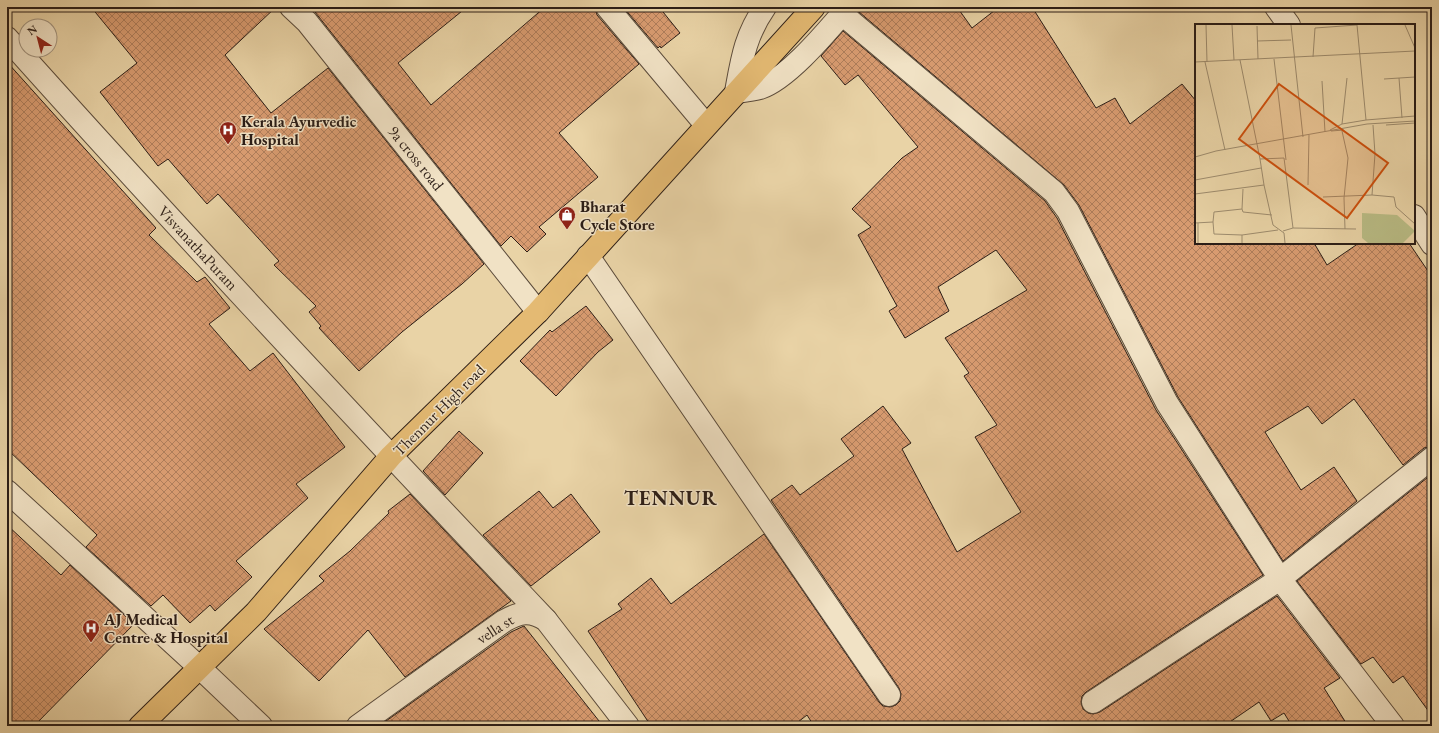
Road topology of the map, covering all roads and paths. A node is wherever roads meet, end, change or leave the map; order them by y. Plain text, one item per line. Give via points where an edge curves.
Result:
1 (291, 7) edge
2 (607, 7) edge
3 (765, 7) edge
4 (814, 7) edge
5 (1276, 7) edge
6 (845, 11) edge
7 (1288, 24) edge
8 (7, 38) edge
9 (736, 92) junction
10 (706, 125) junction
11 (1415, 218) edge
12 (1432, 244) edge
13 (588, 256) junction
14 (538, 312) junction
15 (391, 456) junction
16 (1432, 458) edge
17 (7, 491) edge
18 (1280, 579) junction
19 (546, 620) junction
20 (200, 668) junction
21 (889, 695) dead end
22 (1093, 702) dead end
23 (140, 726) edge
24 (261, 726) edge
25 (358, 726) edge
26 (628, 726) edge
27 (1394, 726) edge

1 - 14 street, 9a cross road via 307,22
2 - 10 street
3 - 9 street via 753,24 745,45
4 - 9 main road, Thennur High road
5 - 7 street
6 - 9 street via 807,54 781,75 761,88
6 - 18 street via 1054,192 1068,211 1167,403
8 - 15 street, VisvanathaPuram
9 - 10 main road, Thennur High road
10 - 13 main road, Thennur High road
11 - 12 street
13 - 14 main road, Thennur High road
13 - 21 street
14 - 15 main road, Thennur High road
15 - 19 street, VisvanathaPuram
15 - 20 main road, Thennur High road via 256,612
16 - 18 street
17 - 20 street
18 - 22 street
18 - 27 street
19 - 25 street, vella st via 526,612 516,614
19 - 26 street, vella st
20 - 23 main road, Thennur High road
20 - 24 street

